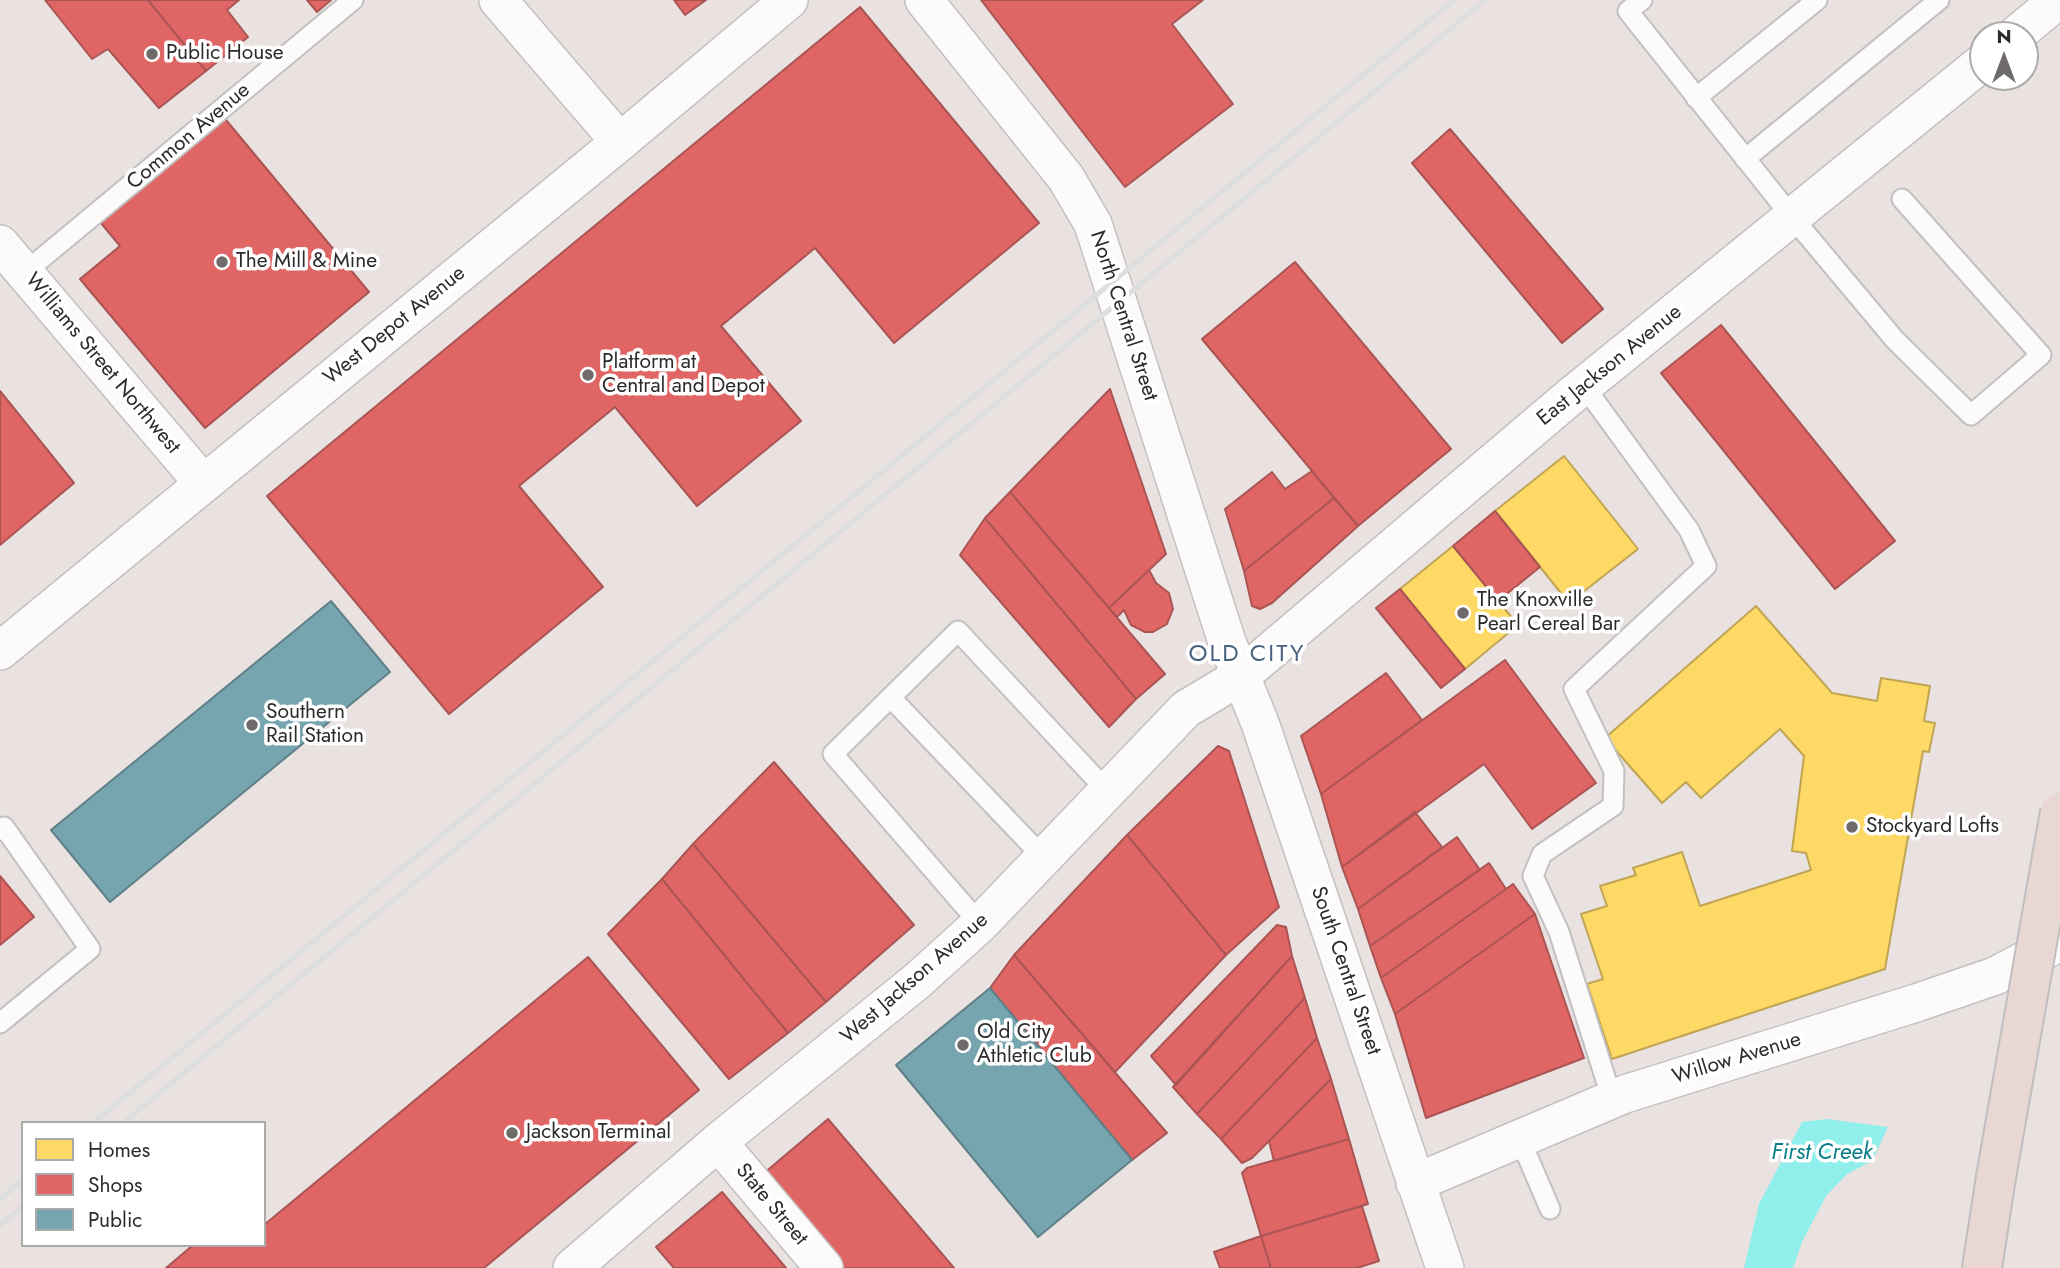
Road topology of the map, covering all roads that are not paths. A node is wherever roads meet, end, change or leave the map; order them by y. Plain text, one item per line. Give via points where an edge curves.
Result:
1 (354, 0) edge
2 (498, 0) edge
3 (789, 0) edge
4 (924, 0) edge
5 (1642, 0) edge
6 (1817, 0) edge
7 (1939, 0) edge
8 (1969, 73) edge
9 (1696, 98) junction
10 (620, 142) junction
11 (1745, 159) junction
12 (1902, 199) dead end
13 (1792, 218) junction
14 (0, 244) edge
15 (24, 273) junction
16 (1584, 386) junction
17 (203, 483) junction
18 (0, 651) edge
19 (1241, 676) junction
20 (891, 698) junction
21 (1108, 792) junction
22 (2060, 812) edge
23 (0, 830) edge
24 (1044, 858) junction
25 (980, 923) junction
26 (2060, 942) edge
27 (0, 1023) edge
28 (1612, 1099) junction
29 (1520, 1139) junction
30 (718, 1142) junction
31 (1415, 1183) junction
32 (1549, 1209) dead end
33 (572, 1268) edge
34 (824, 1268) edge
35 (1445, 1268) edge
36 (1982, 1268) edge

1 - 15 lane, Common Avenue
2 - 10 street
3 - 10 street, West Depot Avenue
4 - 19 street, North Central Street via 1066,178 1093,224
5 - 9 lane via 1628,11
6 - 9 lane
7 - 11 lane
8 - 13 street, East Jackson Avenue
9 - 11 lane
10 - 17 street, West Depot Avenue
11 - 13 lane
12 - 13 lane via 2041,355 1971,415 1895,340
13 - 16 street, East Jackson Avenue
14 - 15 street, Williams Street Northwest
15 - 17 street, Williams Street Northwest
16 - 19 street, East Jackson Avenue
16 - 28 lane via 1689,530 1706,566 1574,689 1614,771 1613,806 1542,854 1533,876 1559,932
17 - 18 street, West Depot Avenue
19 - 21 street, West Jackson Avenue via 1186,709
19 - 31 street, South Central Street
20 - 21 lane via 958,631
20 - 24 lane
20 - 25 lane via 833,754
21 - 24 street, West Jackson Avenue
22 - 36 highway, bridge
23 - 27 lane via 4,827 90,949
24 - 25 street, West Jackson Avenue
25 - 30 street, West Jackson Avenue via 917,981
26 - 28 street, Willow Avenue via 1994,976
28 - 29 street, Willow Avenue
29 - 31 street, Willow Avenue
29 - 32 lane
30 - 33 street, West Jackson Avenue
30 - 34 street, State Street
31 - 35 street, South Central Street

